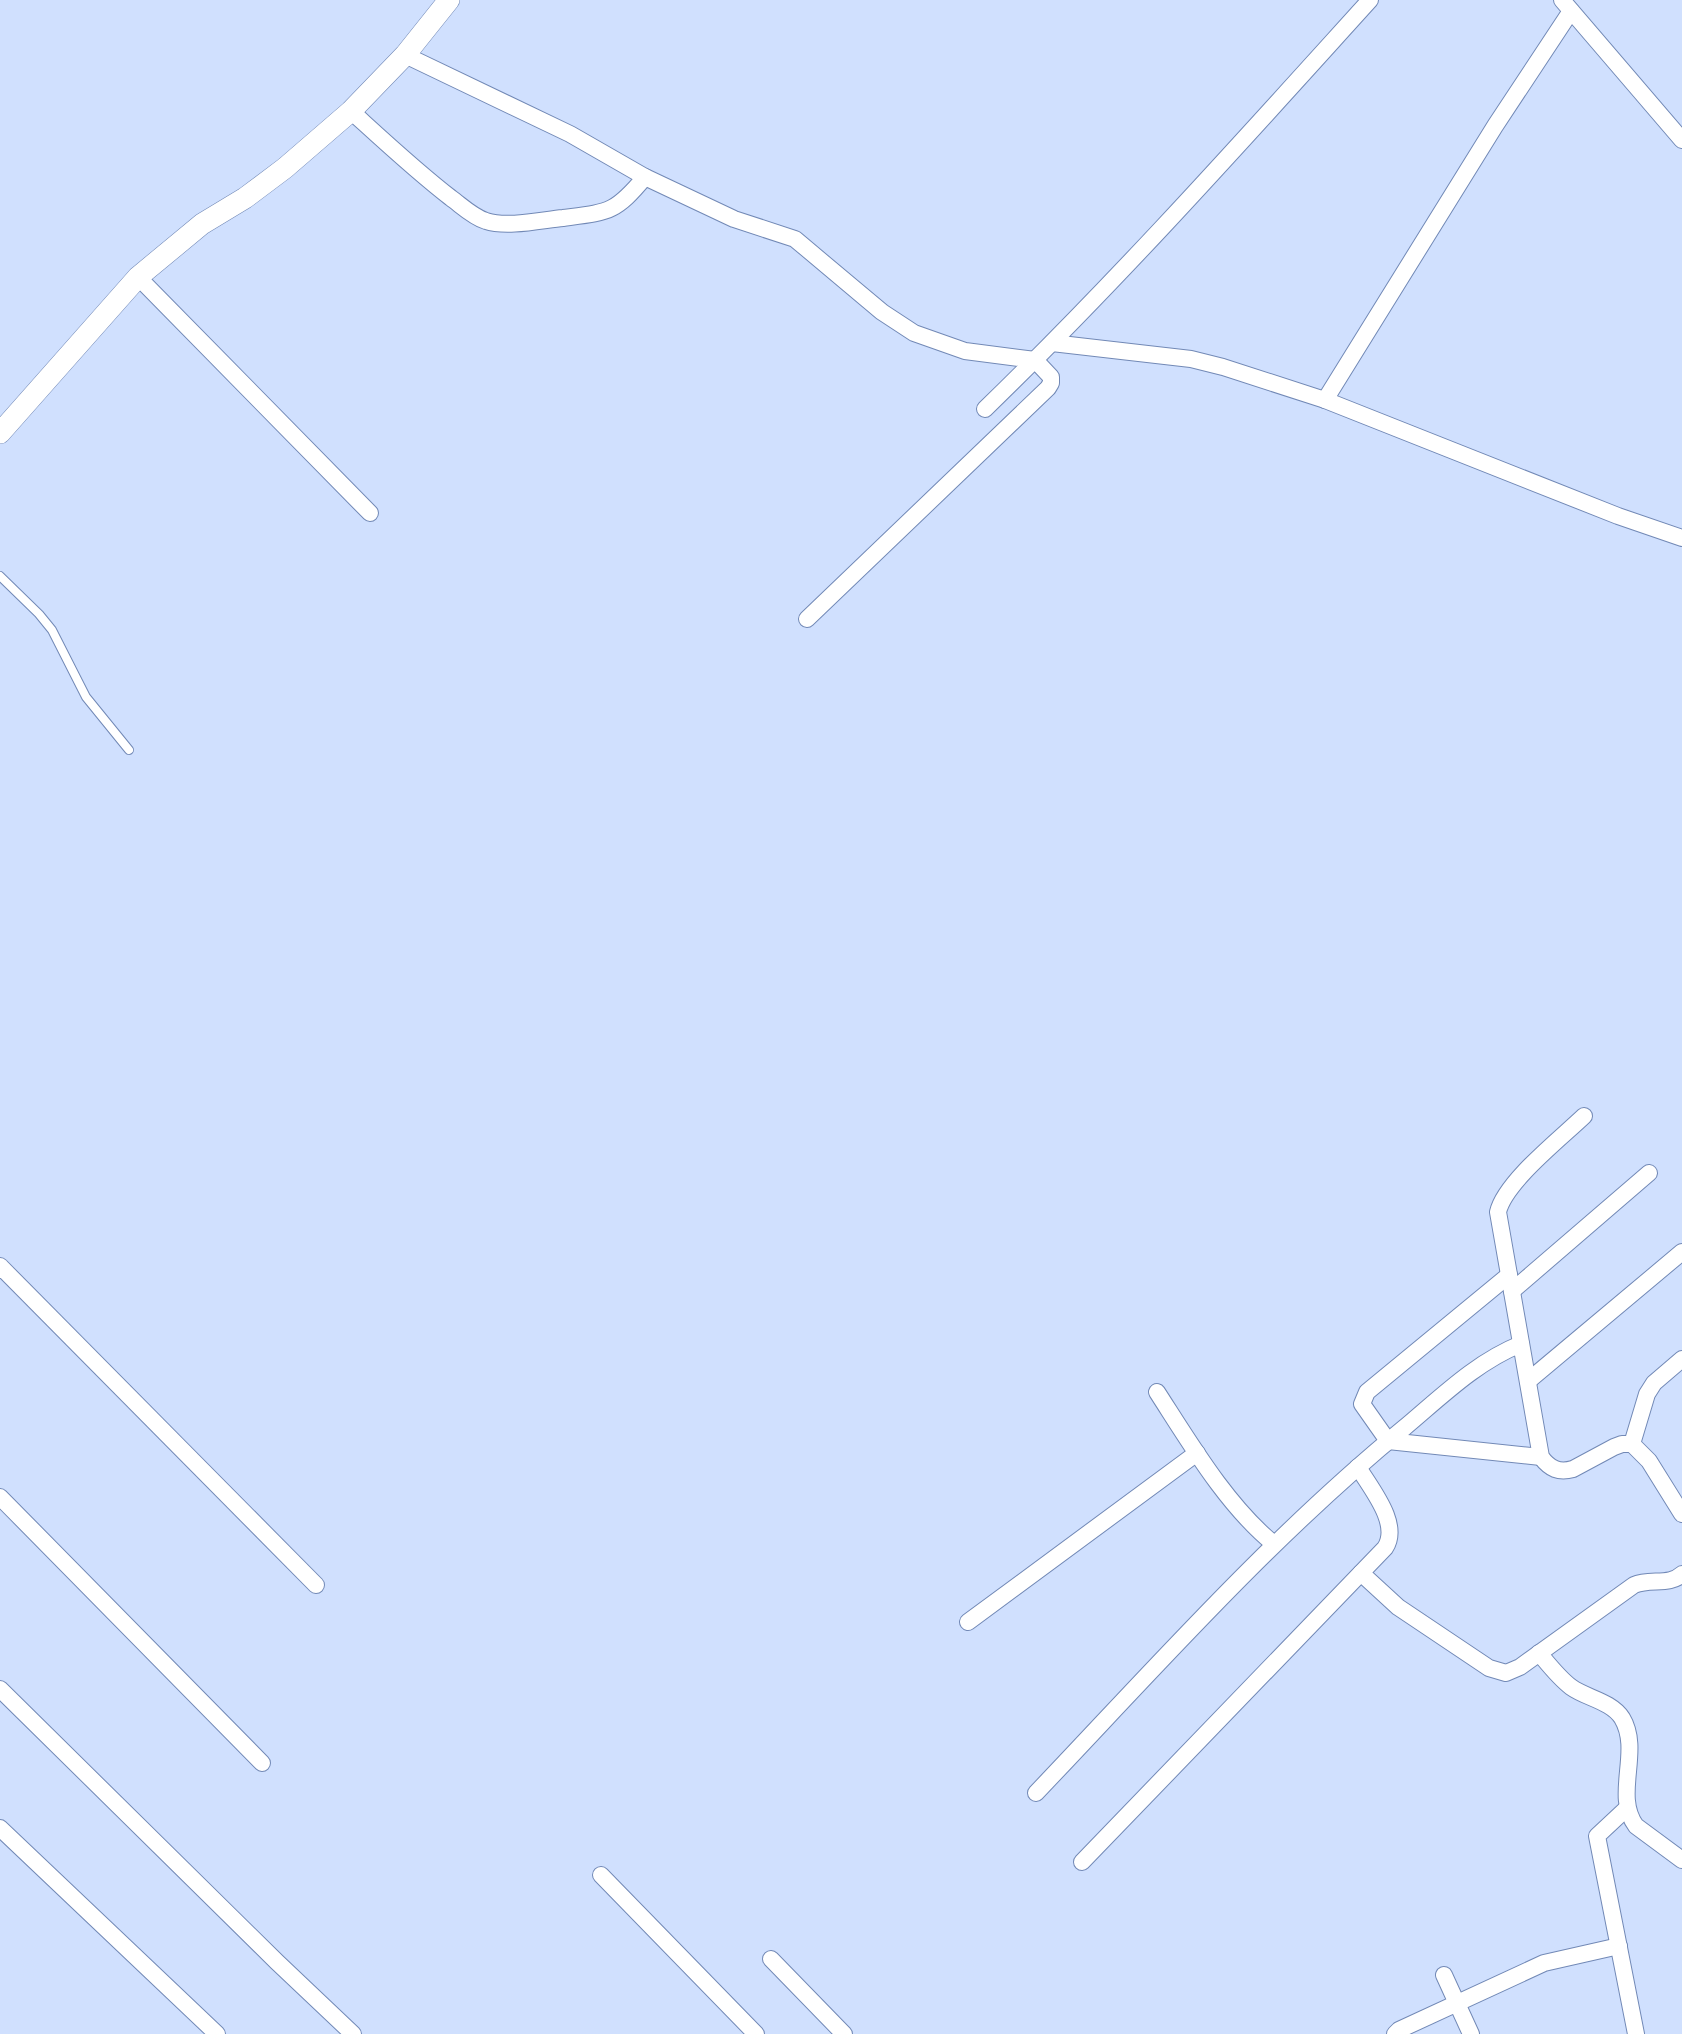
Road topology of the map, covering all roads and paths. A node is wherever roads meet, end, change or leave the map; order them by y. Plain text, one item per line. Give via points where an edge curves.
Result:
1 (449, 0) edge
2 (1370, 0) edge
3 (1567, 5) edge
4 (405, 55) junction
5 (351, 111) junction
6 (1682, 140) edge
7 (645, 177) junction
8 (138, 277) junction
9 (1052, 343) junction
10 (1035, 360) junction
11 (1325, 400) junction
12 (986, 409) dead end
13 (2, 428) edge
14 (370, 513) dead end
15 (1682, 538) edge
16 (0, 576) edge
17 (807, 619) dead end
18 (129, 750) dead end
19 (1584, 1116) dead end
20 (1649, 1173) dead end
21 (1682, 1252) edge
22 (0, 1266) edge
23 (1510, 1283) junction
24 (1522, 1351) junction
25 (1682, 1359) edge
26 (1528, 1381) junction
27 (1157, 1392) dead end
28 (1388, 1441) junction
29 (1632, 1444) junction
30 (1197, 1453) junction
31 (1541, 1457) junction
32 (1358, 1467) junction
33 (0, 1497) edge
34 (1682, 1514) edge
35 (1274, 1544) junction
36 (1361, 1573) junction
37 (1682, 1574) edge
38 (316, 1585) dead end
39 (968, 1622) dead end
40 (1539, 1653) junction
41 (0, 1689) edge
42 (262, 1764) dead end
43 (1036, 1793) dead end
44 (1627, 1808) junction
45 (0, 1828) edge
46 (1682, 1860) edge
47 (1083, 1862) dead end
48 (601, 1875) dead end
49 (1619, 1946) junction
50 (771, 1959) dead end
51 (1444, 1975) dead end
52 (1457, 2004) junction
53 (217, 2034) edge
54 (353, 2034) edge
55 (756, 2034) edge
56 (844, 2034) edge
57 (1395, 2034) edge
58 (1471, 2034) edge
59 (1636, 2034) edge

1 - 4 street
2 - 9 street via 1185,205
3 - 6 street
3 - 11 street
4 - 5 street
4 - 7 street via 570,134
5 - 7 street via 429,181 486,221 531,222 601,213 622,203
5 - 8 street via 285,168 202,224
7 - 10 street via 734,219 795,239 882,312 914,333 965,351
8 - 13 street
8 - 14 street
9 - 10 street
9 - 11 street via 1191,359
10 - 12 street
10 - 17 street via 1051,377 1048,388
11 - 15 street
16 - 18 lane via 52,630 86,697
19 - 23 street via 1510,1186 1500,1201 1498,1212
20 - 23 street
21 - 26 street
22 - 38 street
23 - 24 street
23 - 28 street via 1367,1392 1363,1408
24 - 26 street
24 - 28 street via 1503,1351 1481,1364
25 - 29 street via 1654,1383
26 - 31 street
27 - 30 street
28 - 31 street
28 - 32 street
29 - 31 street via 1622,1443 1564,1471 1547,1466
29 - 34 street via 1649,1461
30 - 35 street via 1248,1520
30 - 39 street
32 - 35 street
32 - 36 street via 1390,1522 1391,1534 1385,1548
33 - 42 street
35 - 43 street
36 - 40 street via 1406,1612 1489,1668 1506,1673
36 - 47 street
37 - 40 street via 1671,1581 1643,1581 1634,1585
40 - 44 street via 1570,1686 1621,1717 1627,1729
41 - 54 street
44 - 46 street via 1636,1826
44 - 49 street via 1597,1836
45 - 53 street
48 - 55 street
49 - 52 street via 1544,1963
49 - 59 street
50 - 56 street
51 - 52 street
52 - 57 street
52 - 58 street

